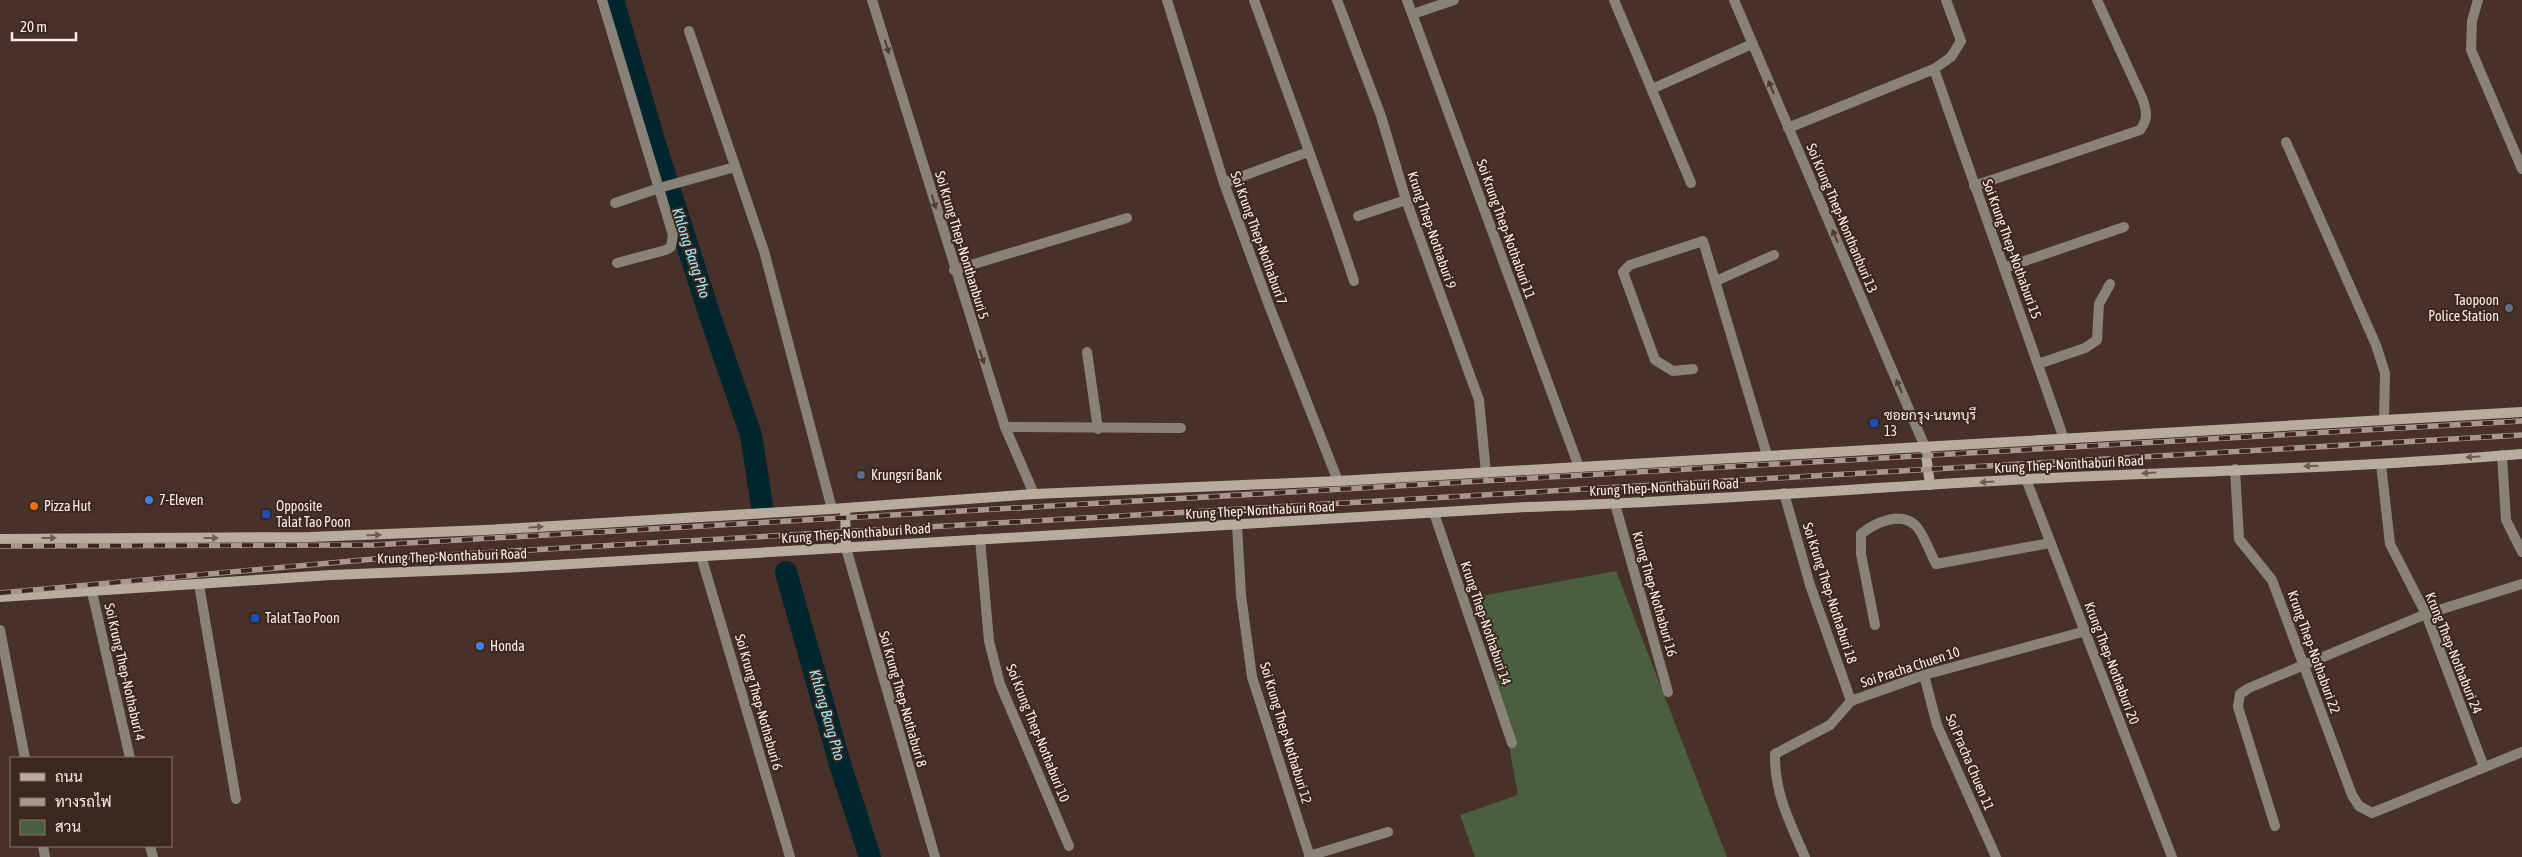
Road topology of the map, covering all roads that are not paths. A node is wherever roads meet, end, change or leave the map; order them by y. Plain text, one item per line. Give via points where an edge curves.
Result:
1 (602, 0) edge
2 (872, 0) edge
3 (1166, 0) edge
4 (1254, 0) edge
5 (1337, 0) edge
6 (1408, 0) edge
7 (1454, 0) edge
8 (1614, 0) edge
9 (1734, 0) edge
10 (1946, 0) edge
11 (2097, 0) edge
12 (2478, 0) edge
13 (1412, 14) junction
14 (689, 31) dead end
15 (1752, 44) junction
16 (1934, 68) junction
17 (1652, 89) junction
18 (1788, 128) junction
19 (2286, 142) dead end
20 (1308, 152) junction
21 (735, 167) junction
22 (2522, 168) edge
23 (1224, 183) junction
24 (1691, 183) dead end
25 (1974, 186) junction
26 (659, 188) junction
27 (1406, 200) junction
28 (615, 204) dead end
29 (1358, 216) dead end
30 (1128, 218) dead end
31 (2124, 227) dead end
32 (1774, 255) dead end
33 (617, 263) dead end
34 (2004, 268) junction
35 (954, 270) junction
36 (1354, 281) dead end
37 (1716, 281) junction
38 (2110, 284) dead end
39 (1087, 352) dead end
40 (2038, 364) junction
41 (1693, 369) dead end
42 (2522, 412) edge
43 (2384, 420) junction
44 (1005, 427) junction
45 (1181, 428) dead end
46 (1098, 429) junction
47 (2064, 439) junction
48 (1925, 447) junction
49 (2522, 454) edge
50 (1767, 455) junction
51 (2502, 456) junction
52 (2381, 464) junction
53 (1579, 466) junction
54 (2235, 469) junction
55 (1486, 472) junction
56 (2026, 480) junction
57 (1338, 481) junction
58 (1930, 485) junction
59 (1034, 494) junction
60 (1784, 494) junction
61 (1615, 504) junction
62 (845, 508) junction
63 (832, 509) junction
64 (1434, 513) junction
65 (1237, 525) junction
66 (0, 538) edge
67 (980, 539) junction
68 (2050, 543) junction
69 (846, 548) junction
70 (2522, 552) edge
71 (702, 556) junction
72 (2522, 584) edge
73 (199, 585) junction
74 (92, 592) junction
75 (0, 597) edge
76 (2426, 614) junction
77 (1875, 625) dead end
78 (0, 630) edge
79 (2086, 631) junction
80 (2304, 665) junction
81 (1924, 675) junction
82 (1668, 692) dead end
83 (1851, 701) junction
84 (1512, 743) dead end
85 (2522, 752) edge
86 (25, 757) edge
87 (130, 757) edge
88 (2484, 767) junction
89 (236, 799) dead end
90 (2275, 826) dead end
91 (1388, 832) dead end
92 (1069, 846) dead end
93 (1309, 856) edge
94 (790, 857) edge
95 (935, 857) edge
96 (1805, 857) edge
97 (1996, 857) edge
98 (2172, 857) edge

1 - 26 street
2 -> 35 street, Soi Krung Thep-Nonthanburi 5
3 - 23 street, Soi Krung Thep-Nothaburi 7
4 - 20 street
5 - 27 street, Krung Thep-Nothaburi 9 via 1381,116
6 - 13 street, Soi Krung Thep-Nothaburi 11
7 - 13 street
8 - 17 street
9 - 15 street, Soi Krung Thep-Nonthanburi 13
10 - 16 street via 1961,41 1951,57
11 - 25 street via 2143,100 2148,114 2144,124 2140,130
12 - 22 street via 2472,21 2472,50
13 - 53 street, Soi Krung Thep-Nothaburi 11
14 - 21 street
15 - 17 street
18 -> 15 street, Soi Krung Thep-Nonthanburi 13
16 - 18 street
16 - 25 street, Soi Krung Thep-Nothaburi 15
17 - 24 street
48 -> 18 street, Soi Krung Thep-Nonthanburi 13
19 - 43 street via 2376,345 2385,373
20 - 23 street
20 - 36 street via 1324,188
21 - 26 street
21 - 63 street via 764,251
23 - 57 street, Soi Krung Thep-Nothaburi 7
25 - 34 street, Soi Krung Thep-Nothaburi 15
26 - 28 street
26 - 33 street via 673,236 671,247
27 - 29 street
27 - 55 street, Krung Thep-Nothaburi 9 via 1479,400
30 - 35 street
31 - 34 street
32 - 37 street
34 - 40 street, Soi Krung Thep-Nothaburi 15
35 -> 44 street, Soi Krung Thep-Nonthanburi 5
37 - 41 street via 1703,241 1630,265 1622,272 1655,360 1674,371
37 - 50 street
38 - 40 street via 2099,304 2097,340 2085,348
39 - 46 street
40 - 47 street, Soi Krung Thep-Nothaburi 15
42 - 43 main road, Krung Thep-Nonthaburi Road
43 - 47 main road, Krung Thep-Nonthaburi Road
44 - 46 street
44 - 59 street, Soi Krung Thep-Nonthanburi 5
45 - 46 street
47 - 48 main road, Krung Thep-Nonthaburi Road
48 - 50 main road, Krung Thep-Nonthaburi Road
48 - 58 main road
49 - 51 main road, Krung Thep-Nonthaburi Road
50 - 53 main road, Krung Thep-Nonthaburi Road
51 -> 52 main road, Krung Thep-Nonthaburi Road
51 - 70 street via 2506,520
52 -> 54 main road, Krung Thep-Nonthaburi Road
52 - 76 street, Krung Thep-Nothaburi 24 via 2390,544
53 - 55 main road, Krung Thep-Nonthaburi Road
54 -> 56 main road, Krung Thep-Nonthaburi Road
54 - 80 street, Krung Thep-Nothaburi 22 via 2239,539 2272,580
55 - 57 main road, Krung Thep-Nonthaburi Road
56 -> 58 main road, Krung Thep-Nonthaburi Road
56 - 68 street, Krung Thep-Nothaburi 20
57 - 59 main road, Krung Thep-Nonthaburi Road
58 - 60 main road, Krung Thep-Nonthaburi Road
59 - 62 main road, Krung Thep-Nonthaburi Road
60 - 61 main road, Krung Thep-Nonthaburi Road
60 - 83 street, Soi Krung Thep-Nothaburi 18 via 1810,585
61 - 64 main road, Krung Thep-Nonthaburi Road
61 - 82 street, Krung Thep-Nothaburi 16
62 - 63 main road, Krung Thep-Nonthaburi Road
62 - 69 main road
66 -> 63 main road, Krung Thep-Nonthaburi Road via 310,537
64 - 65 main road, Krung Thep-Nonthaburi Road
64 - 84 street, Krung Thep-Nothaburi 14
65 - 67 main road, Krung Thep-Nonthaburi Road
65 - 93 street, Soi Krung Thep-Nothaburi 12 via 1241,595 1252,677
67 - 69 main road, Krung Thep-Nonthaburi Road
67 - 92 street, Soi Krung Thep-Nothaburi 10 via 989,641 1000,684
68 - 77 street via 1936,564 1917,526 1902,518 1874,524 1861,534 1860,554
68 - 79 street, Krung Thep-Nothaburi 20
69 - 71 main road, Krung Thep-Nonthaburi Road
69 - 95 street, Soi Krung Thep-Nothaburi 8
71 - 73 main road, Krung Thep-Nonthaburi Road
71 - 94 street, Soi Krung Thep-Nothaburi 6
72 - 76 street
73 - 74 main road, Krung Thep-Nonthaburi Road
73 - 89 street
74 - 75 main road, Krung Thep-Nonthaburi Road
74 - 87 street, Soi Krung Thep-Nothaburi 4
76 - 80 street
76 - 88 street, Krung Thep-Nothaburi 24
78 - 86 street
79 - 81 street, Soi Pracha Chuen 10
79 - 98 street, Krung Thep-Nothaburi 20
80 - 88 street, Krung Thep-Nothaburi 22 via 2352,795 2359,806 2372,813
80 - 90 street via 2240,694 2238,707
81 - 83 street, Soi Pracha Chuen 10
81 - 97 street, Soi Pracha Chuen 11 via 1937,725
83 - 96 street, Soi Pracha Chuen 10 via 1830,725 1775,754 1774,773 1781,802
85 - 88 street
91 - 93 street

